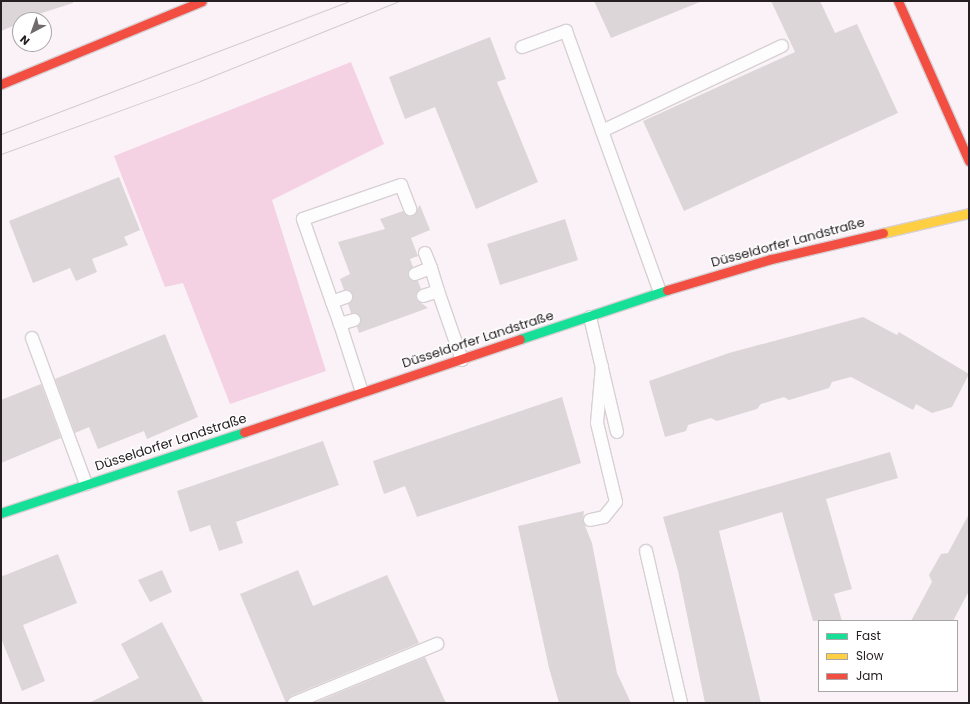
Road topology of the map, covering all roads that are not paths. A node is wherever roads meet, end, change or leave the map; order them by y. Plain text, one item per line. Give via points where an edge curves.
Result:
1 (202, 1) edge
2 (898, 1) edge
3 (782, 46) dead end
4 (522, 47) dead end
5 (1, 84) edge
6 (602, 131) junction
7 (969, 161) edge
8 (410, 209) dead end
9 (969, 213) edge
10 (425, 253) dead end
11 (431, 268) junction
12 (415, 274) dead end
13 (438, 291) junction
14 (660, 292) junction
15 (424, 296) dead end
16 (346, 297) dead end
17 (332, 302) junction
18 (590, 317) junction
19 (354, 320) dead end
20 (340, 324) junction
21 (32, 338) dead end
22 (462, 360) junction
23 (602, 366) junction
24 (362, 392) junction
25 (618, 432) dead end
26 (86, 484) junction
27 (1, 513) edge
28 (590, 520) dead end
29 (646, 551) dead end
30 (437, 644) dead end
31 (294, 703) edge
32 (681, 703) edge

1 - 5 main road
2 - 7 main road
3 - 6 lane
4 - 6 lane via 566,31
6 - 14 lane
8 - 17 lane via 401,185 303,219
9 - 14 main road, Düsseldorfer Landstraße via 786,255
10 - 11 lane
11 - 12 lane
11 - 13 lane
13 - 15 lane
13 - 22 lane
14 - 18 main road, Düsseldorfer Landstraße
16 - 17 lane
17 - 20 lane
18 - 22 main road, Düsseldorfer Landstraße
18 - 23 lane
19 - 20 lane
20 - 24 lane
21 - 26 lane
22 - 24 main road, Düsseldorfer Landstraße
23 - 25 lane
23 - 28 lane via 596,422 616,502 604,517
24 - 26 main road, Düsseldorfer Landstraße
26 - 27 main road, Düsseldorfer Landstraße
29 - 32 lane
30 - 31 lane

